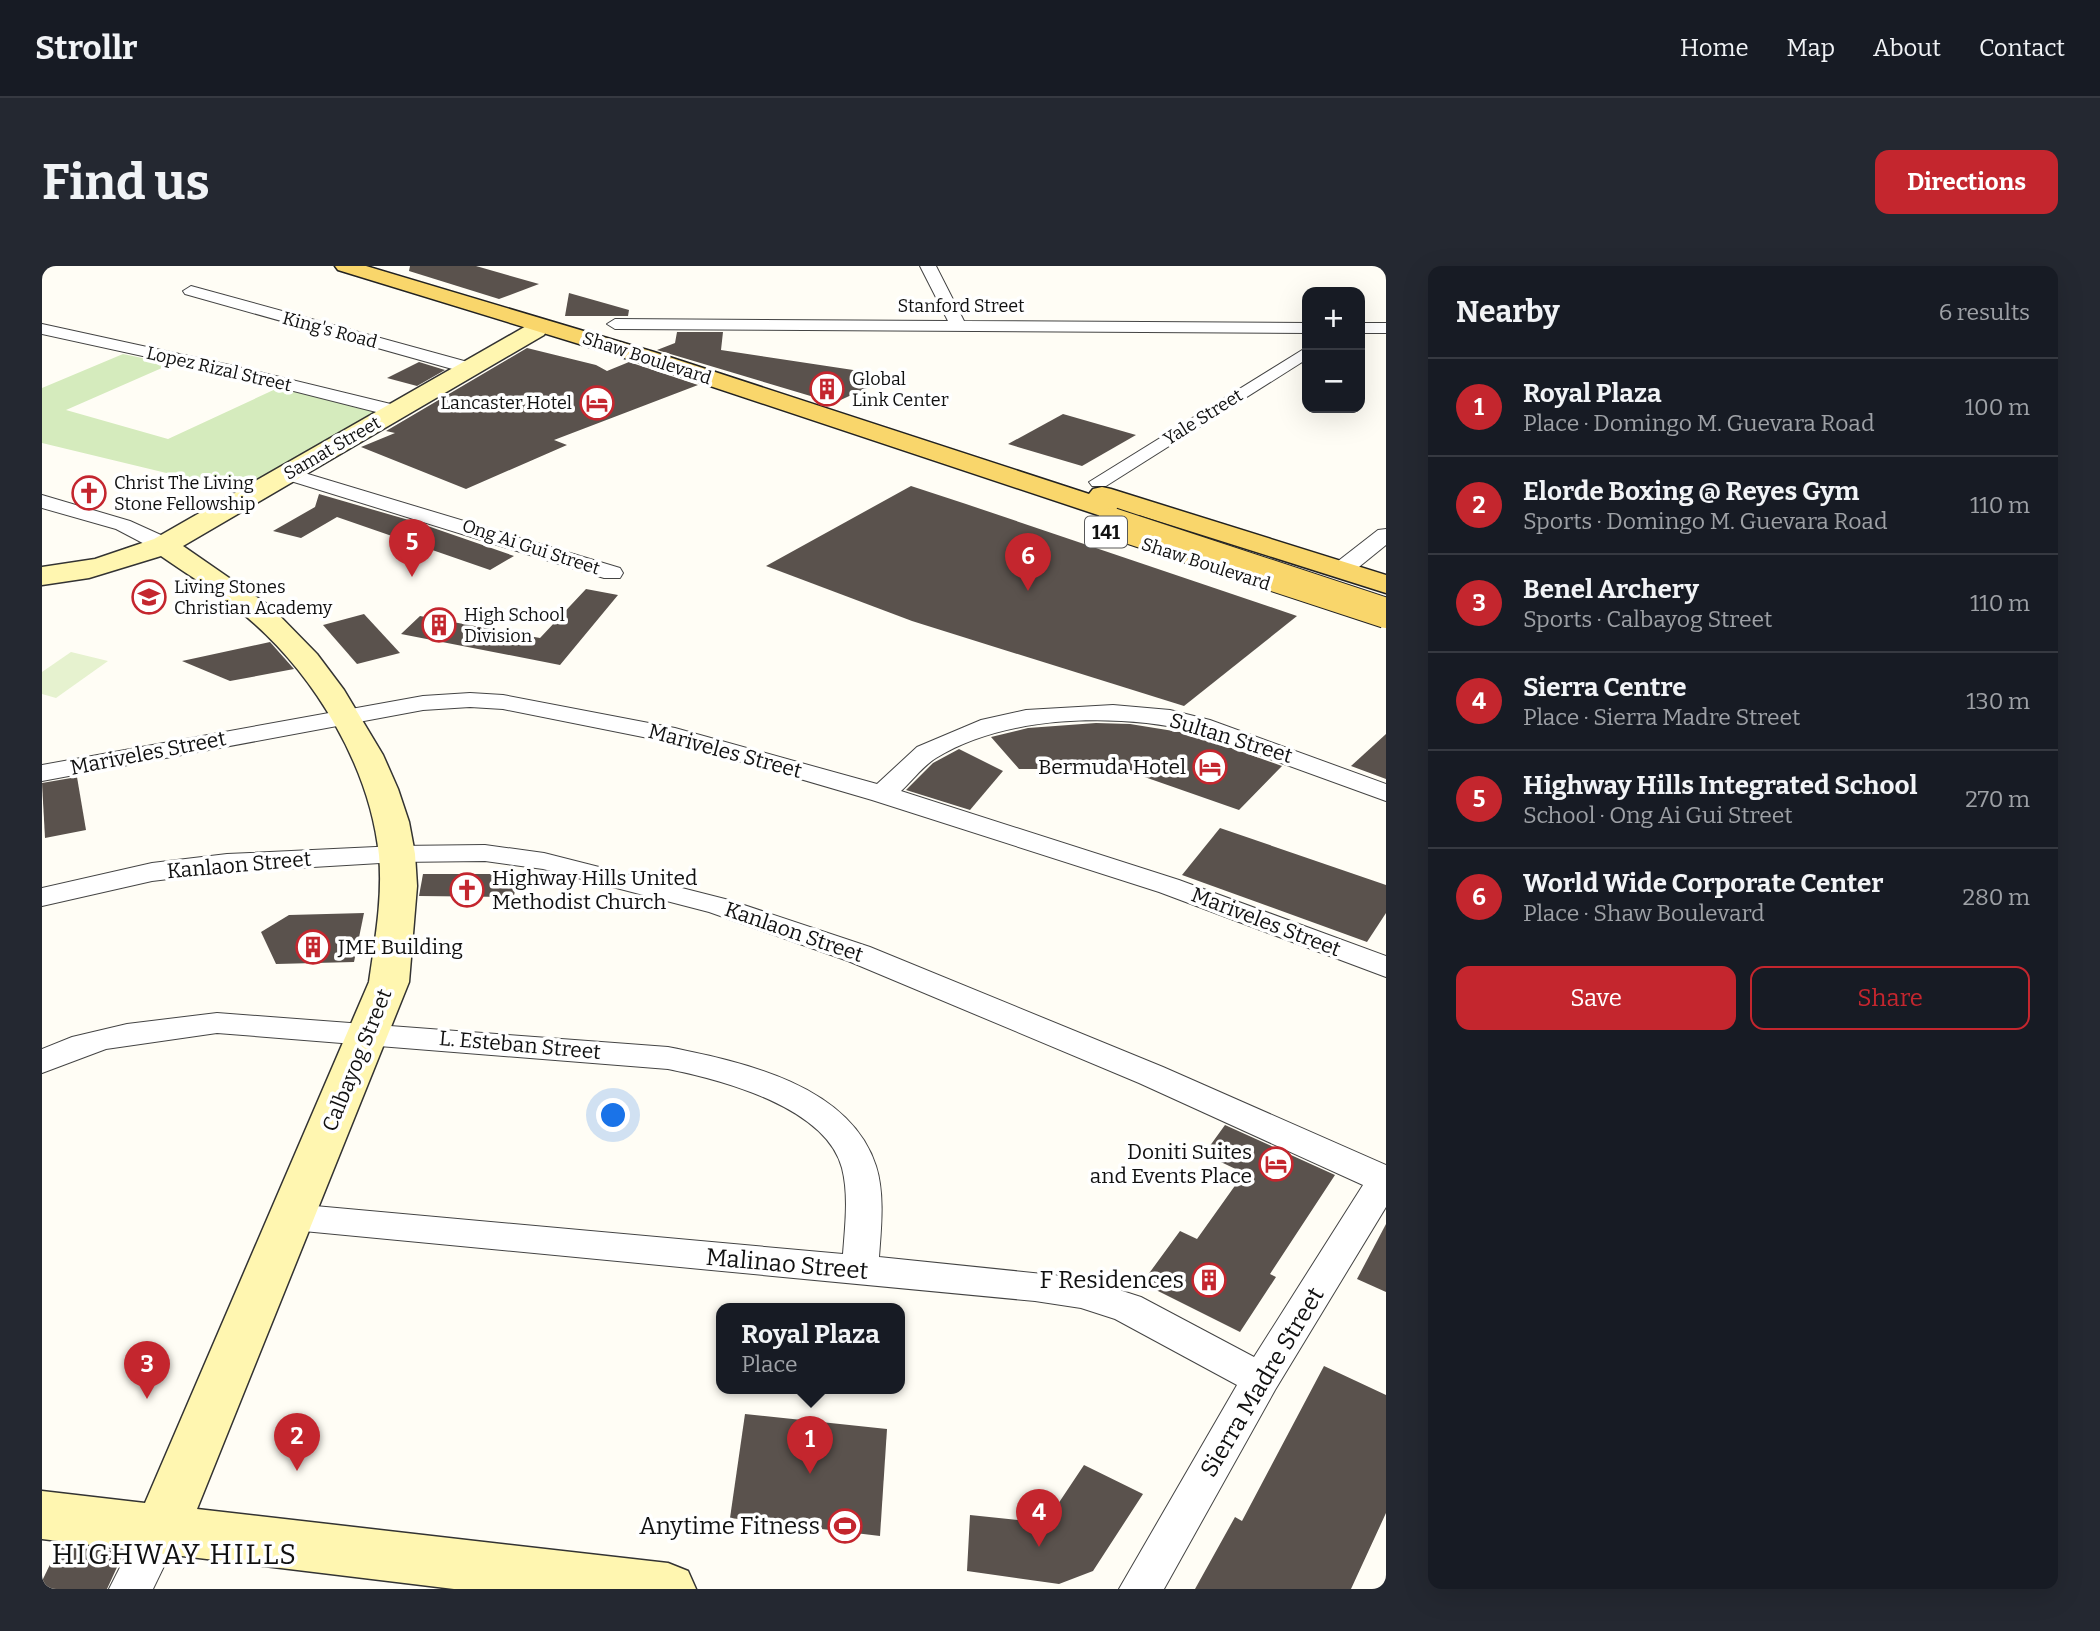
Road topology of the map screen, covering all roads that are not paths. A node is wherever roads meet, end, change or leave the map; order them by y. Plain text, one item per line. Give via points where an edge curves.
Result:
1 (345, 266) edge
2 (928, 266) edge
3 (191, 291) dead end
4 (450, 299) junction
5 (615, 324) dead end
6 (959, 327) junction
7 (1302, 328) edge
8 (1365, 328) edge
9 (1386, 328) edge
10 (42, 329) edge
11 (536, 330) junction
12 (1302, 355) edge
13 (469, 368) junction
14 (396, 411) junction
15 (837, 426) junction
16 (288, 474) junction
17 (1099, 482) dead end
18 (42, 500) edge
19 (1119, 519) junction
20 (1386, 535) edge
21 (164, 545) junction
22 (612, 573) dead end
23 (42, 576) edge
24 (1309, 579) junction
25 (1386, 584) edge
26 (1386, 600) edge
27 (1386, 613) edge
28 (1386, 620) edge
29 (347, 715) junction
30 (44, 771) edge
31 (1386, 793) edge
32 (882, 794) junction
33 (397, 854) junction
34 (42, 897) edge
35 (1386, 967) edge
36 (368, 1033) junction
37 (42, 1062) edge
38 (1385, 1179) edge
39 (293, 1217) junction
40 (860, 1271) junction
41 (1261, 1378) junction
42 (42, 1515) edge
43 (161, 1529) junction
44 (131, 1589) edge
45 (668, 1589) edge
46 (1141, 1589) edge

1 - 4 main road, Shaw Boulevard / 141
2 - 6 street
3 - 13 street, King's Road
4 - 11 main road, Shaw Boulevard / 141
4 - 15 main road, Shaw Boulevard / 141 via 570,333
5 - 6 street, Stanford Street
6 - 7 street, Stanford Street
8 - 9 street
10 - 14 street, Lopez Rizal Street
11 - 13 street, Samat Street
11 - 15 main road, Shaw Boulevard / 141
12 - 17 street, Yale Street
13 - 14 street, Samat Street
14 - 16 street, Samat Street
15 - 19 main road, Shaw Boulevard / 141
15 - 24 main road, Shaw Boulevard / 141 via 934,444
15 - 24 main road, Shaw Boulevard / 141 via 903,464
16 - 21 street, Samat Street
16 - 22 street, Ong Ai Gui Street
18 - 21 street, Calbayog Street via 123,525
19 - 26 main road, Shaw Boulevard / 141
19 - 27 main road, Shaw Boulevard / 141, bridge
20 - 24 street
21 - 23 street, Samat Street via 124,561
21 - 29 street, Calbayog Street via 261,614 299,653
24 - 25 main road, Shaw Boulevard / 141
24 - 28 main road, Shaw Boulevard / 141
29 - 30 street, Mariveles Street
29 - 32 street, Mariveles Street via 470,699 503,702 676,736
29 - 33 street, Calbayog Street via 383,796
31 - 32 street, Sultan Street via 1201,725 1113,713 990,725 926,753
32 - 35 street, Mariveles Street via 1168,886
33 - 34 street, Kanlaon Street via 152,872
33 - 36 street, Calbayog Street via 398,905 389,982
33 - 38 street, Kanlaon Street via 485,853 544,861 719,906 859,954 1004,1013
36 - 37 street, L. Esteban Street via 217,1023 97,1041
36 - 39 street, Calbayog Street
36 - 40 street, L. Esteban Street via 668,1058 715,1067 784,1092 847,1139 860,1167
38 - 41 street, Sierra Madre Street
39 - 40 street, Malinao Street
39 - 43 street, Calbayog Street
40 - 41 street, Malinao Street via 1082,1293 1128,1308
41 - 46 street, Sierra Madre Street
42 - 43 street
43 - 44 street, Calbayog Street
43 - 45 street

